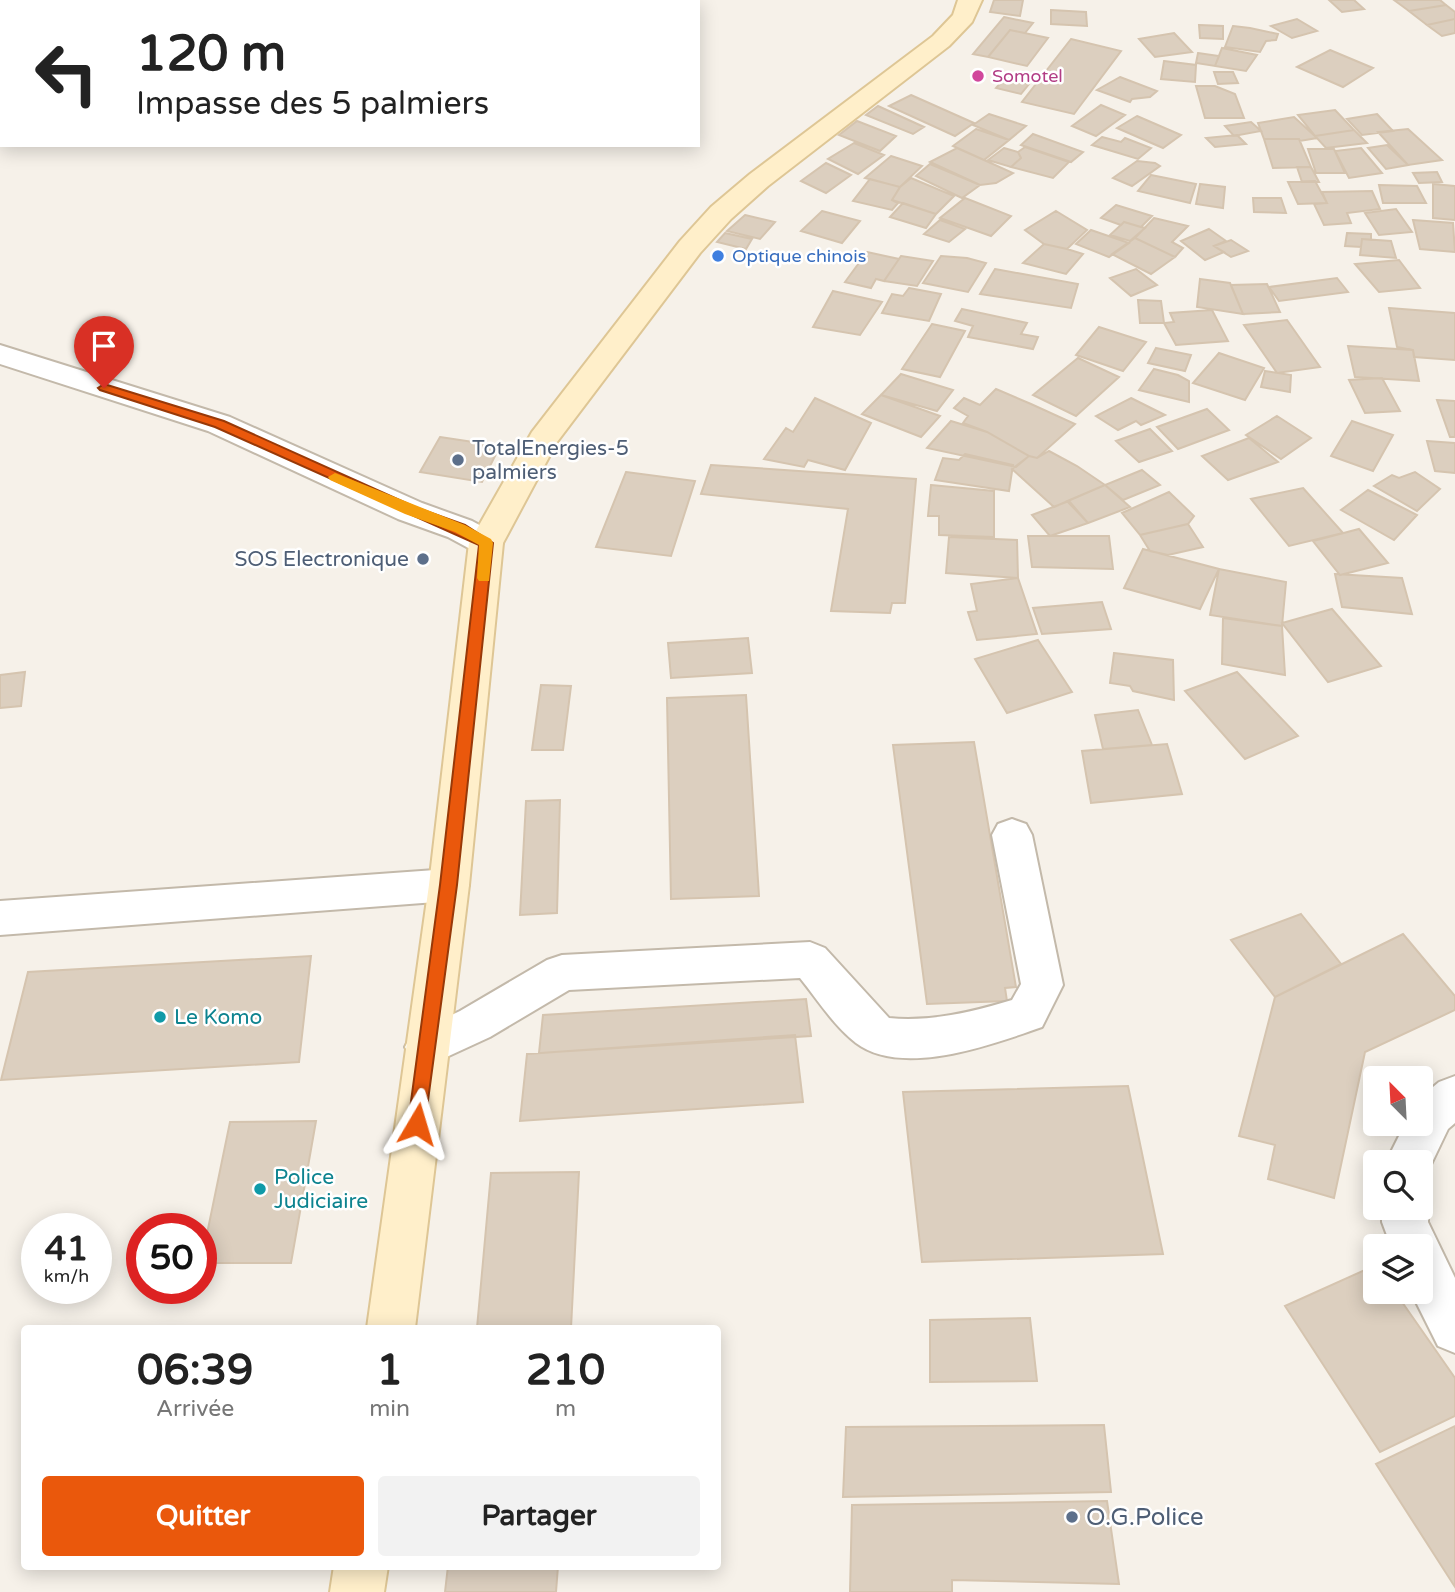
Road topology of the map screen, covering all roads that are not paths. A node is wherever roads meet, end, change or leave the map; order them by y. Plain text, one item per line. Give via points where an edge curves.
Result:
1 (971, 0) edge
2 (0, 354) edge
3 (486, 543) junction
4 (1012, 835) dead end
5 (449, 885) junction
6 (0, 918) edge
7 (427, 1047) junction
8 (1455, 1096) edge
9 (1415, 1150) edge
10 (1433, 1285) edge
11 (391, 1325) edge
12 (1455, 1329) edge
13 (360, 1570) edge
14 (357, 1592) edge

1 - 3 main road via 964,17 941,41 759,180 690,247 543,439
2 - 3 street via 219,424
3 - 5 main road
4 - 7 street via 1042,985 1027,1014 982,1030 907,1039 874,1032 810,960 562,974
5 - 6 street
5 - 7 main road
7 - 11 main road
8 - 9 street via 1432,1115
10 - 12 street
13 - 14 main road

